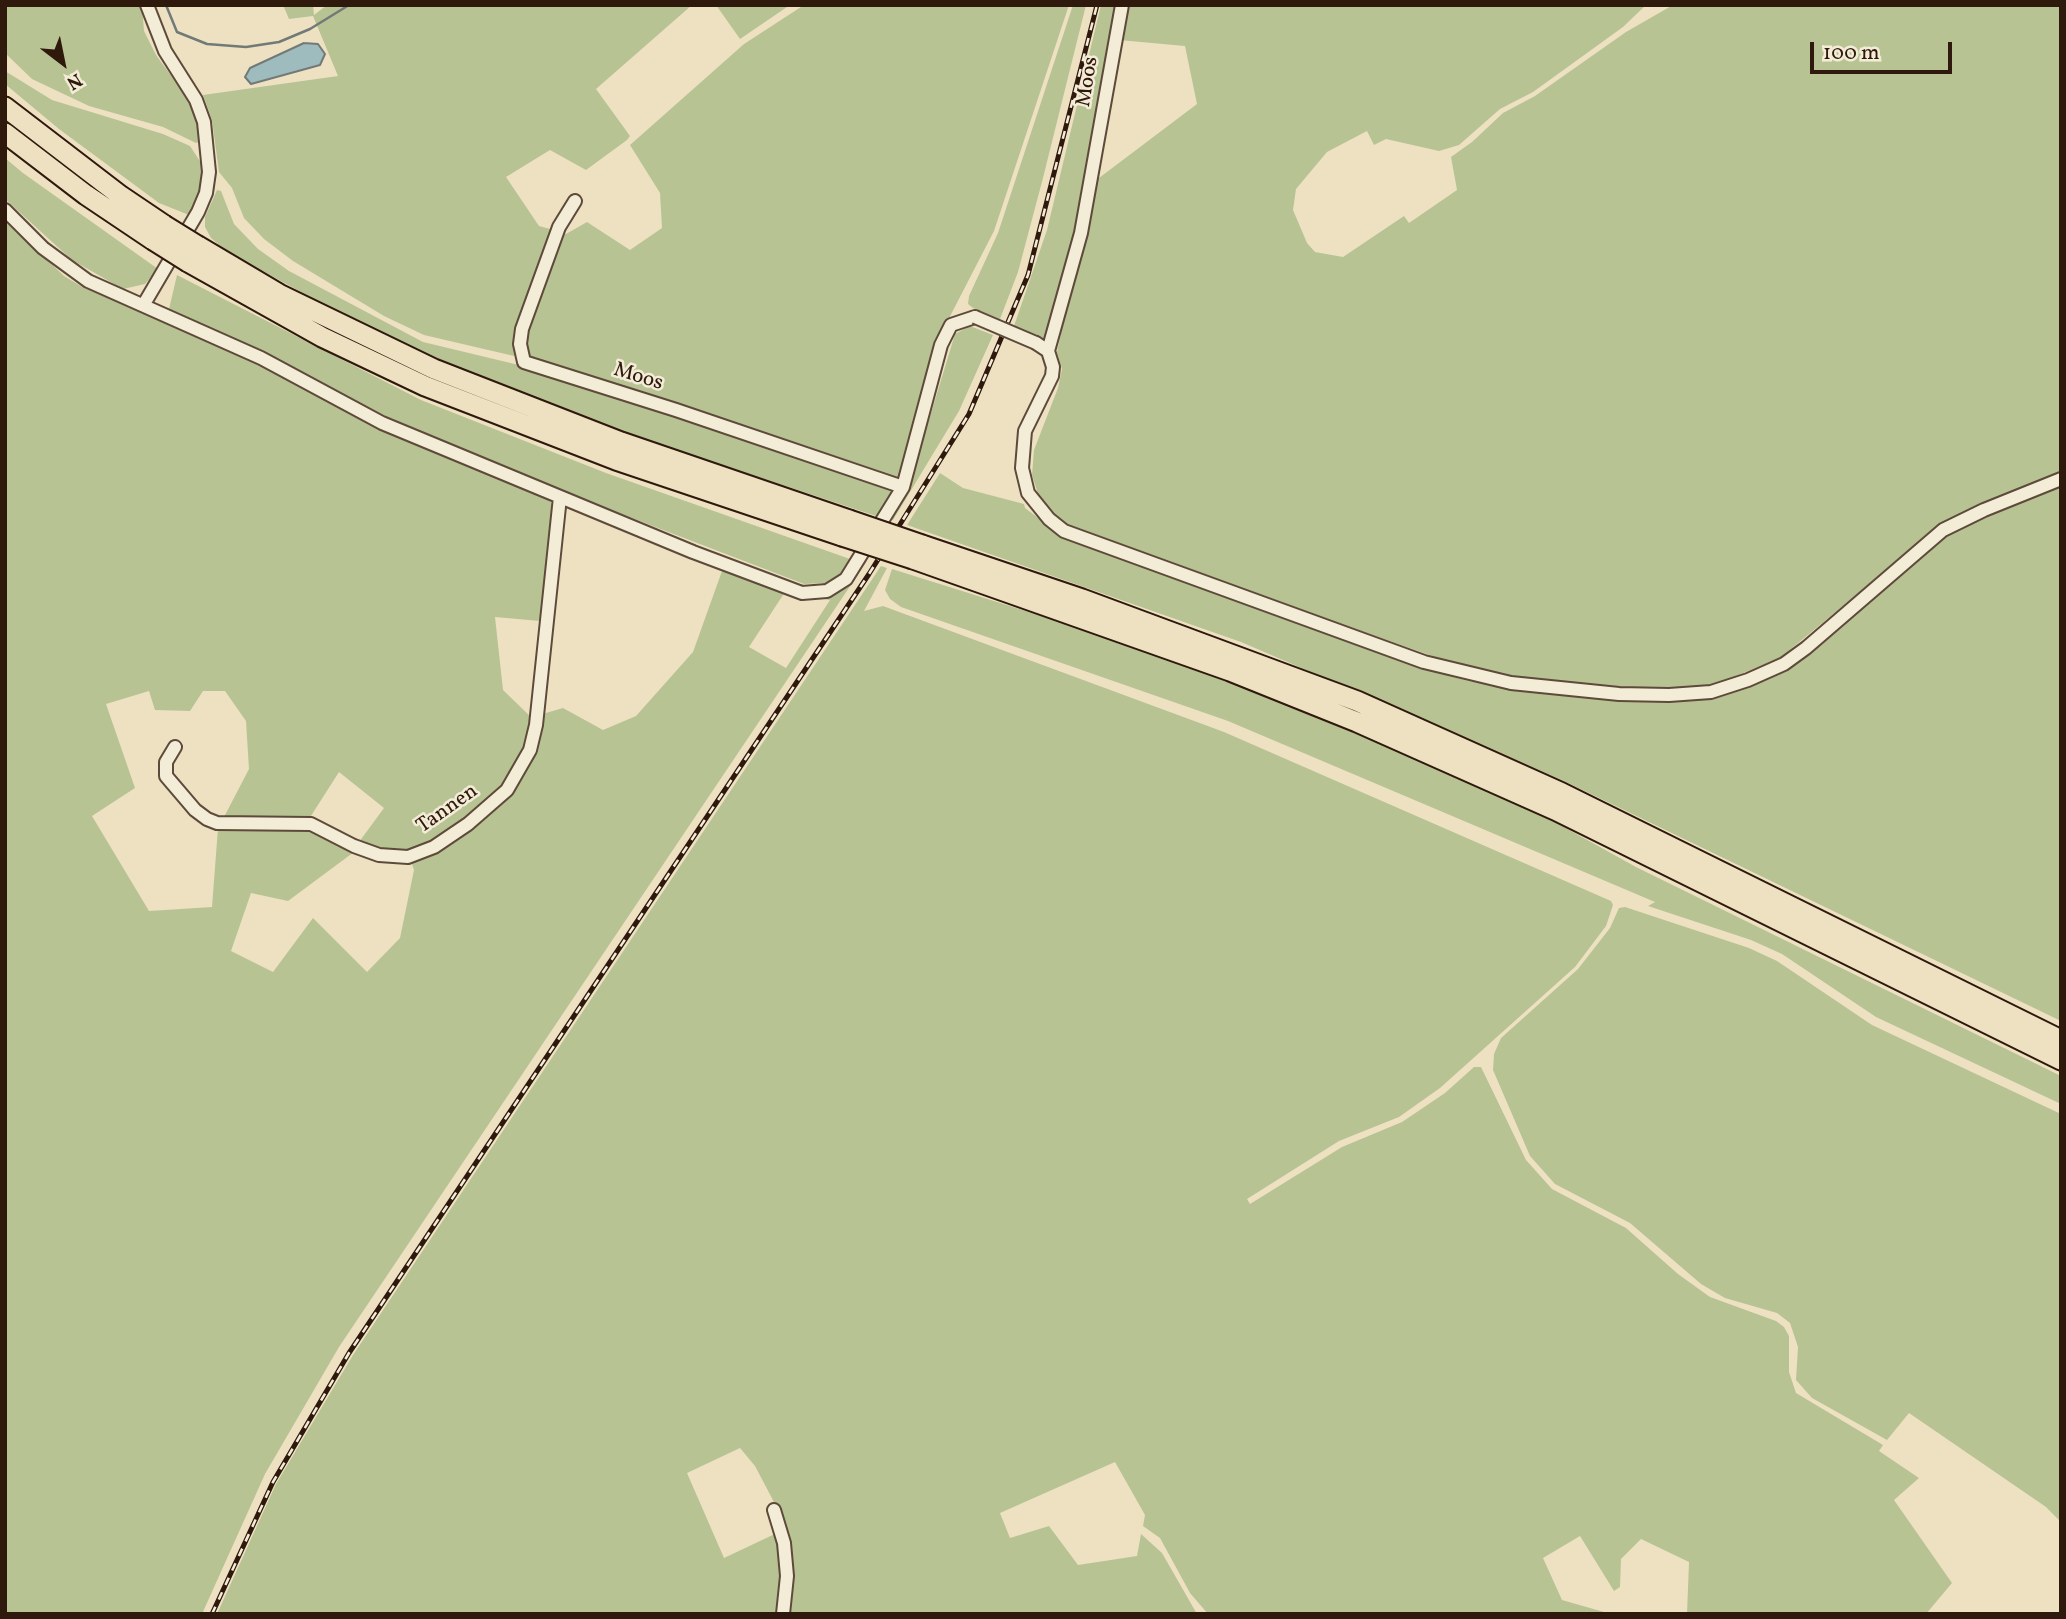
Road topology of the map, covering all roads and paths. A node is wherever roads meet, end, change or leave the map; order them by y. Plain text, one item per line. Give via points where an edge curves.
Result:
1 (147, 5) edge
2 (1122, 5) edge
3 (5, 107) edge
4 (5, 132) edge
5 (575, 201) dead end
6 (5, 210) edge
7 (159, 233) junction
8 (144, 304) junction
9 (1048, 351) junction
10 (2061, 479) edge
11 (903, 487) junction
12 (560, 497) junction
13 (917, 552) junction
14 (176, 747) dead end
15 (2061, 1040) edge
16 (2061, 1060) edge
17 (774, 1510) dead end
18 (783, 1614) edge

1 - 8 street via 165,51 196,100 207,140 209,172 198,212
2 - 9 street, Moos via 1082,233
3 - 7 highway via 121,196
4 - 7 highway via 86,195
5 - 11 street, Moos via 559,227 522,328 524,362
6 - 8 street via 67,267 88,281
7 - 13 highway, bridge via 322,337 425,386 616,460
8 - 12 street via 261,358 382,423
9 - 10 street, Moos via 1052,376 1025,431 1022,468 1028,494 1064,531 1424,662 1511,683 1669,695 1711,692 1748,680 1806,649 1943,530
9 - 11 street, bridge via 975,317 951,325 941,345
11 - 12 street via 846,579 827,591 802,593
12 - 14 street, Tannen via 530,750 507,790 434,847 408,857 379,855 312,824 217,823 195,810 166,776 166,762
13 - 15 highway via 1172,631 1357,701 1562,793
13 - 16 highway via 1370,727 1603,833
17 - 18 street via 785,1543

